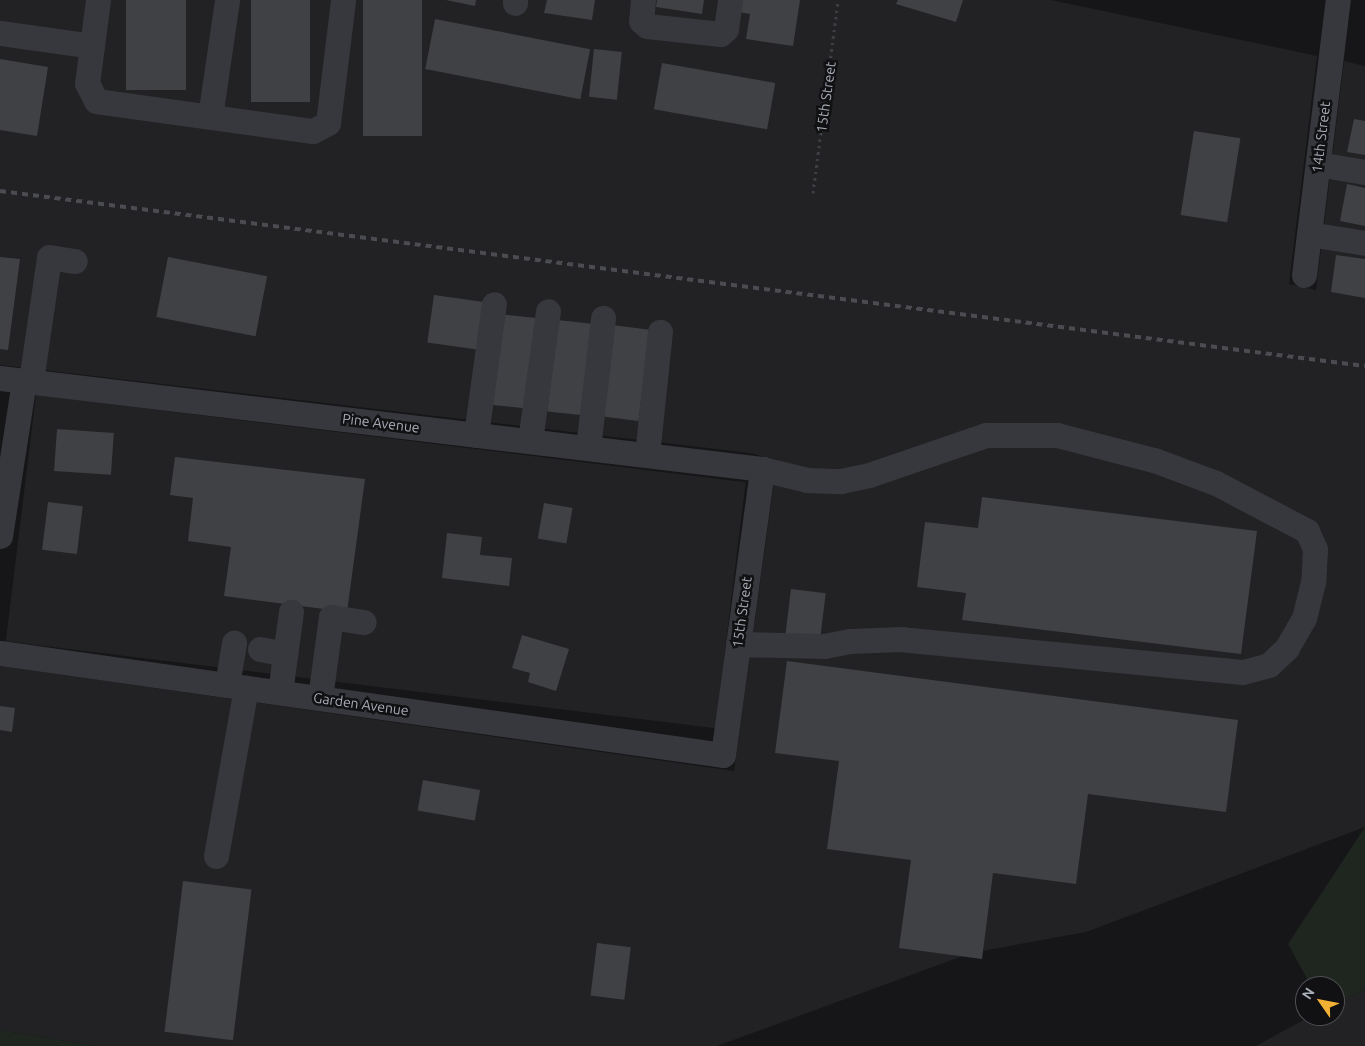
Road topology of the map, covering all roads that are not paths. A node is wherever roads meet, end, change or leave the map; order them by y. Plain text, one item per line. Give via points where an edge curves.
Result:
1 (98, 0) edge
2 (227, 0) edge
3 (343, 0) edge
4 (643, 0) edge
5 (730, 0) edge
6 (1338, 0) edge
7 (0, 33) edge
8 (92, 46) junction
9 (210, 117) junction
10 (1318, 164) junction
11 (1365, 172) edge
12 (1309, 234) junction
13 (1365, 243) edge
14 (75, 261) dead end
15 (1304, 275) dead end
16 (494, 304) dead end
17 (548, 311) dead end
18 (603, 318) dead end
19 (660, 332) dead end
20 (18, 380) edge
21 (476, 435) junction
22 (530, 442) junction
23 (588, 448) junction
24 (646, 455) junction
25 (762, 469) junction
26 (0, 536) edge
27 (291, 612) dead end
28 (364, 622) dead end
29 (234, 643) dead end
30 (738, 644) junction
31 (260, 649) dead end
32 (0, 653) edge
33 (286, 654) junction
34 (237, 686) junction
35 (280, 692) junction
36 (320, 698) junction
37 (723, 755) joint
38 (216, 856) dead end

1 - 8 street
2 - 9 street
3 - 9 street via 328,123 313,132
4 - 5 street via 641,21 647,26 721,34 726,29
6 - 10 street, 14th Street
7 - 8 street
8 - 9 street via 87,84 96,100
10 - 11 street
10 - 12 street, 14th Street
12 - 13 street
12 - 15 street, 14th Street
14 - 20 street via 48,257
16 - 21 street
17 - 22 street
18 - 23 street
19 - 24 street
20 - 21 street, Pine Avenue
20 - 26 street
21 - 22 street, Pine Avenue
22 - 23 street, Pine Avenue
23 - 24 street, Pine Avenue
24 - 25 street, Pine Avenue
25 - 30 street, 15th Street
25 - 30 street, Pine Avenue via 806,480 841,480 870,475 986,435 1057,435 1154,460 1216,483 1307,531 1315,549 1313,582 1304,618 1287,648 1269,665 1242,672 902,639 850,641 824,646
27 - 33 street
28 - 36 street via 331,617
29 - 34 street
30 - 37 street, 15th Street
31 - 33 street
32 - 34 street, Garden Avenue
33 - 35 street
34 - 35 street, Garden Avenue
34 - 38 street
35 - 36 street, Garden Avenue
36 - 37 street, Garden Avenue

